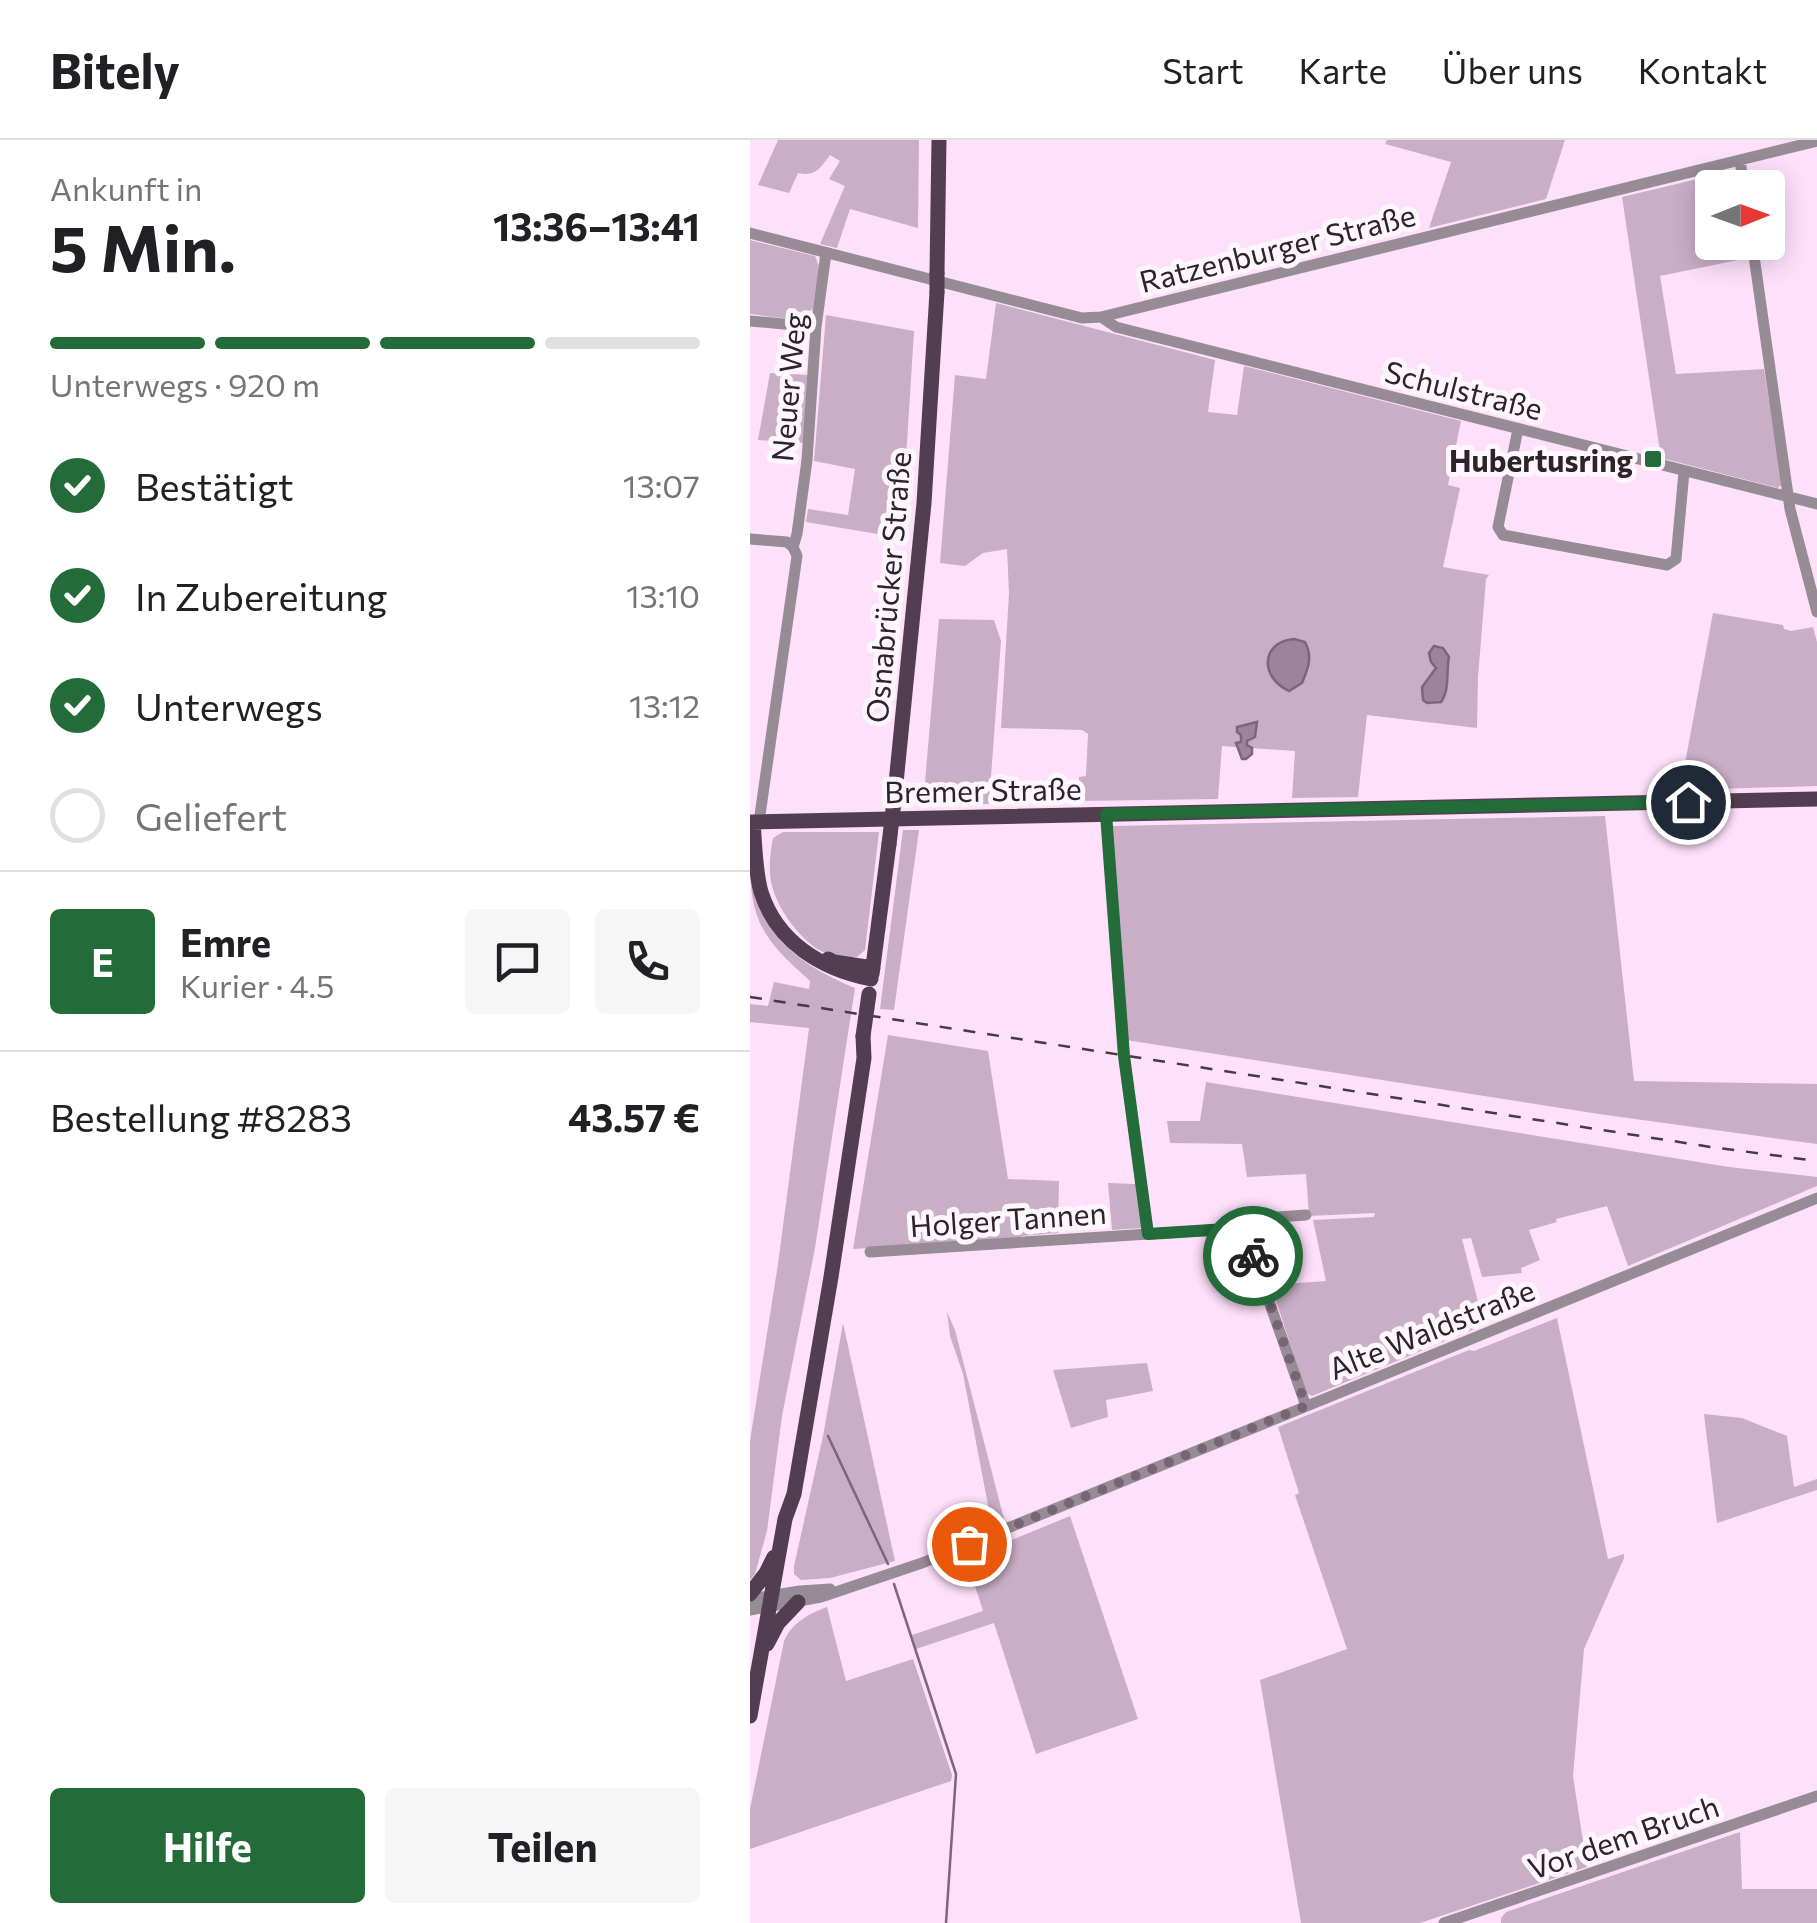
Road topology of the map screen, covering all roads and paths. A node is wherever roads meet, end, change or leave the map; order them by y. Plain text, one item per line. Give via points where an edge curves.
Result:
1 (939, 140) edge
2 (1815, 142) edge
3 (1740, 160) junction
4 (1741, 170) edge
5 (750, 233) edge
6 (826, 253) junction
7 (1755, 260) edge
8 (1101, 317) junction
9 (750, 321) edge
10 (816, 327) junction
11 (1518, 429) junction
12 (1684, 472) junction
13 (1788, 497) junction
14 (1817, 504) edge
15 (750, 539) edge
16 (794, 547) junction
17 (1817, 612) edge
18 (1817, 799) edge
19 (1106, 814) junction
20 (757, 822) edge
21 (871, 980) junction
22 (1817, 1198) edge
23 (1306, 1214) dead end
24 (1243, 1228) junction
25 (1148, 1234) junction
26 (870, 1252) dead end
27 (1306, 1406) junction
28 (780, 1545) junction
29 (776, 1567) junction
30 (750, 1596) edge
31 (799, 1597) junction
32 (770, 1601) junction
33 (750, 1612) edge
34 (765, 1634) junction
35 (761, 1656) junction
36 (750, 1716) edge
37 (1817, 1796) edge
38 (1444, 1923) edge

1 - 21 main road, Osnabrücker Straße, bridge via 924,503
2 - 3 street, Ratzenburger Straße
3 - 4 street
3 - 8 street, Ratzenburger Straße
5 - 6 street, Ratzenburger Straße
6 - 8 street, Ratzenburger Straße via 1082,318
6 - 10 street, Neuer Weg
7 - 13 street
8 - 11 street, Schulstraße via 1116,327
9 - 10 street
10 - 16 street, Neuer Weg via 808,460
11 - 12 street, Schulstraße
11 - 12 street via 1498,527 1503,534 1672,564
12 - 13 street, Schulstraße
13 - 14 street, Schulstraße
13 - 17 street
15 - 16 street
16 - 20 street, Neuer Weg
18 - 19 main road, Bremer Straße
19 - 20 main road, Bremer Straße
19 - 25 street, Holger Tannen via 1124,1056
20 - 21 main road via 765,888 775,910 812,951
21 - 28 main road, Osnabrücker Straße, bridge
22 - 27 street, Alte Waldstraße
23 - 24 street, Holger Tannen via 1246,1219
24 - 25 street, Holger Tannen
24 - 27 street
25 - 26 street, Holger Tannen
27 - 31 street, Alte Waldstraße via 890,1574
28 - 29 main road, Osnabrücker Straße
28 - 30 main road
29 - 31 street
29 - 32 main road, Osnabrücker Straße
30 - 32 street, Alte Waldstraße
31 - 32 street, Alte Waldstraße
31 - 35 main road
32 - 33 street, Alte Waldstraße
32 - 34 main road, Osnabrücker Straße
33 - 34 street, Alte Waldstraße
34 - 35 main road, Osnabrücker Straße
35 - 36 main road, Osnabrücker Straße
37 - 38 street, Vor dem Bruch

